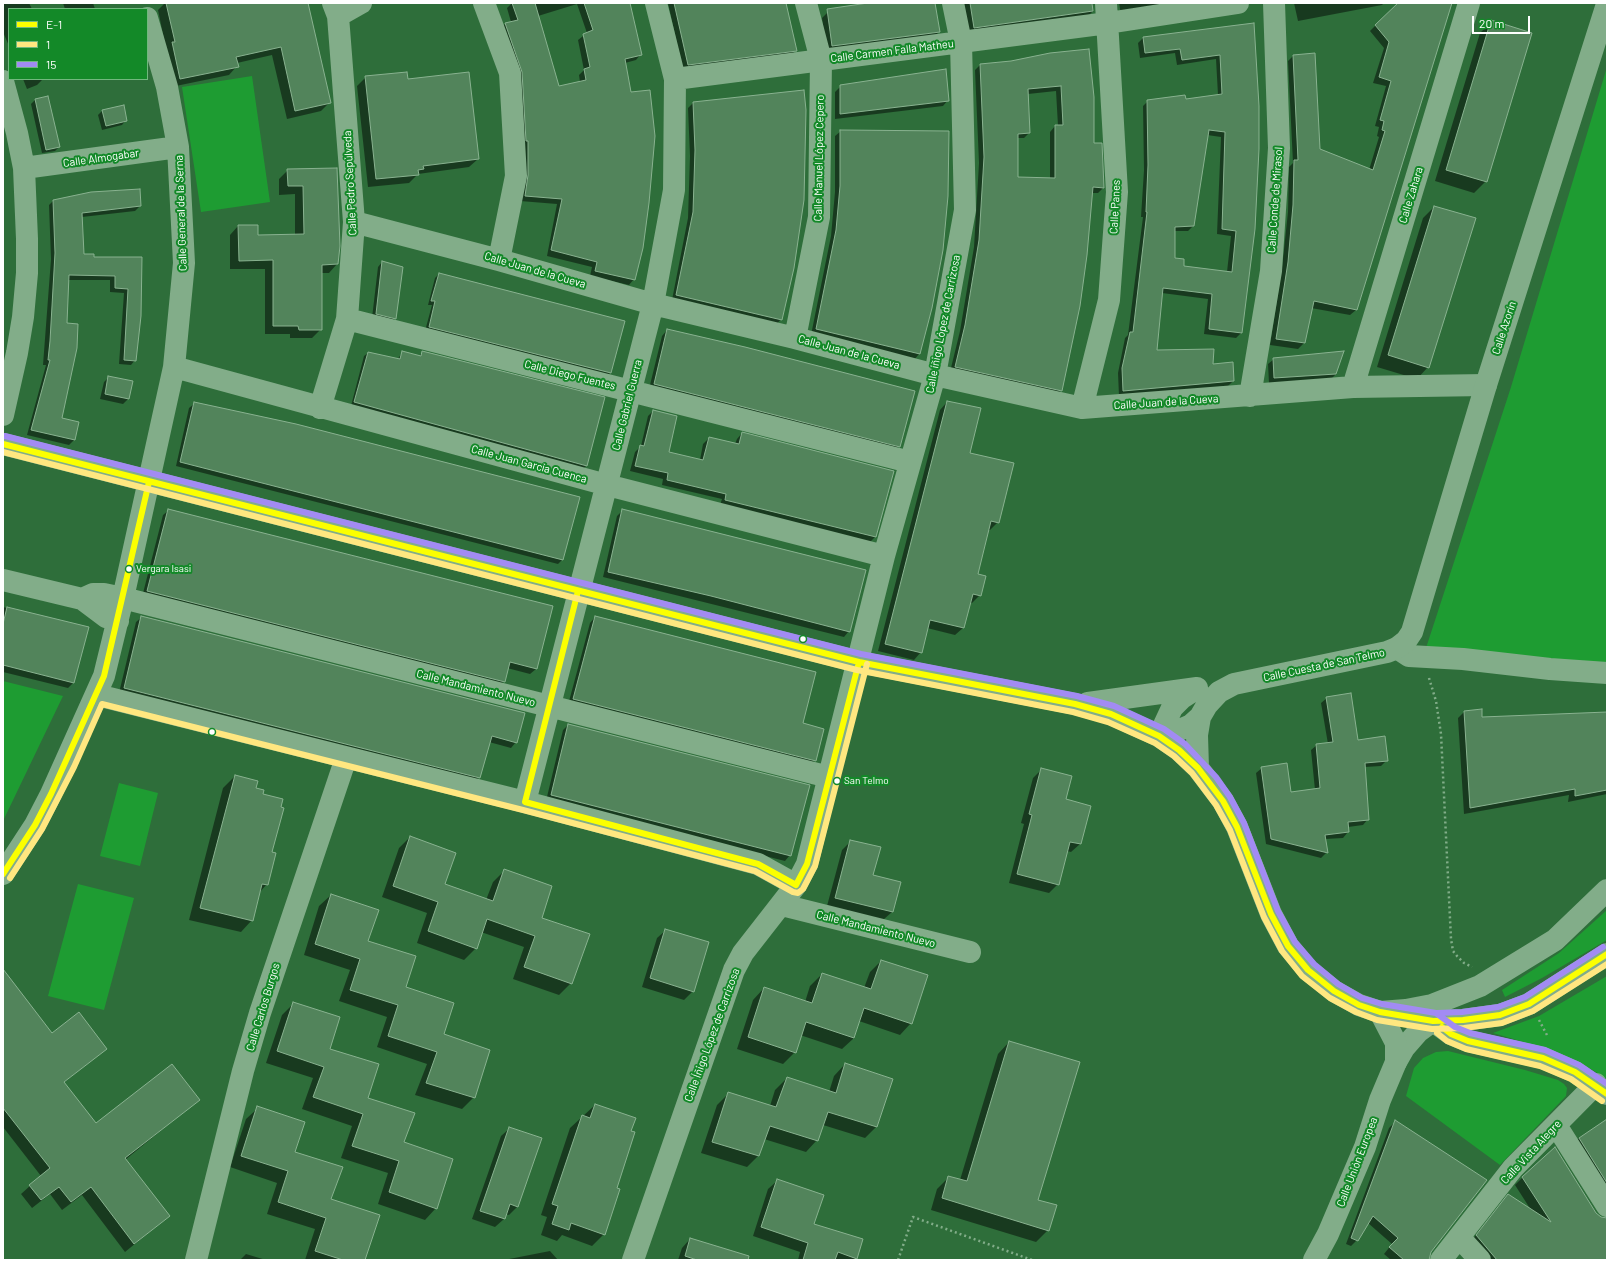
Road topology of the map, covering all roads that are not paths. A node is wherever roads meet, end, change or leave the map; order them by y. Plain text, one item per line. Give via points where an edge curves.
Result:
1 (361, 3) edge
2 (484, 3) edge
3 (656, 3) edge
4 (806, 3) edge
5 (953, 3) edge
6 (1238, 3) edge
7 (1274, 3) edge
8 (1469, 3) edge
9 (1607, 4) edge
10 (335, 9) edge
11 (1107, 13) edge
12 (148, 22) edge
13 (961, 42) junction
14 (821, 60) junction
15 (675, 79) junction
16 (3, 81) edge
17 (178, 147) junction
18 (24, 168) junction
19 (354, 222) junction
20 (499, 260) junction
21 (653, 304) junction
22 (347, 319) junction
23 (795, 338) junction
24 (174, 367) junction
25 (935, 375) junction
26 (1486, 385) junction
27 (1353, 387) junction
28 (630, 390) junction
29 (1250, 396) junction
30 (320, 408) junction
31 (1082, 408) junction
32 (3, 415) edge
33 (3, 444) edge
34 (910, 462) junction
35 (149, 482) junction
36 (607, 485) junction
37 (884, 556) junction
38 (3, 580) edge
39 (578, 591) junction
40 (123, 598) junction
41 (82, 600) junction
42 (118, 621) junction
43 (1397, 648) junction
44 (859, 662) junction
45 (1607, 673) edge
46 (1234, 684) junction
47 (1197, 688) junction
48 (97, 695) junction
49 (1075, 704) junction
50 (549, 707) junction
51 (1200, 717) junction
52 (1159, 736) junction
53 (346, 758) junction
54 (1198, 768) junction
55 (829, 777) junction
56 (525, 802) junction
57 (3, 874) edge
58 (796, 885) junction
59 (1607, 890) edge
60 (782, 905) junction
61 (970, 952) dead end
62 (1607, 954) edge
63 (1380, 1012) junction
64 (1433, 1021) junction
65 (1396, 1062) junction
66 (1602, 1089) edge
67 (1556, 1125) junction
68 (1607, 1206) edge
69 (1459, 1237) junction
70 (196, 1260) edge
71 (634, 1260) edge
72 (1314, 1260) edge
73 (1441, 1260) edge
74 (1480, 1260) edge

1 - 10 street
2 - 20 street via 510,73 516,176
3 - 15 street, Calle Gabriel Guerra
4 - 14 street, Calle Manuel López Cepero
5 - 13 street, Calle íñigo López de Carrizosa
6 - 11 street, Calle Carmen Falla Matheu
7 - 29 street, Calle Conde de Mirasol via 1279,148 1271,271
8 - 27 street, Calle Zahara
9 - 26 street, Calle Azorín
10 - 19 street, Calle Pedro Sepúlveda
11 - 13 street, Calle Carmen Falla Matheu
11 - 31 street, Calle Panes via 1118,192 1109,300
12 - 17 street, Calle General de la Serna via 166,87
13 - 14 street, Calle Carmen Falla Matheu
13 - 25 street, Calle íñigo López de Carrizosa via 965,210
14 - 15 street, Calle Carmen Falla Matheu
14 - 23 street, Calle Manuel López Cepero via 819,217
15 - 21 street, Calle Gabriel Guerra via 674,190
16 - 18 street
17 - 18 street, Calle Almogabar
17 - 24 street, Calle General de la Serna via 184,262
18 - 32 street via 27,273 17,353
19 - 20 street, Calle Juan de la Cueva
19 - 22 street, Calle Pedro Sepúlveda
20 - 21 street, Calle Juan de la Cueva
21 - 23 street, Calle Juan de la Cueva
21 - 28 street, Calle Gabriel Guerra
22 - 28 street, Calle Diego Fuentes
22 - 30 street, Calle Pedro Sepúlveda
23 - 25 street, Calle Juan de la Cueva
24 - 30 street, Calle Juan García Cuenca
24 - 35 street, Calle General de la Serna
25 - 31 street, Calle Juan de la Cueva
25 - 34 street, Calle íñigo López de Carrizosa
26 - 27 street, Calle Juan de la Cueva
26 - 43 street, Calle Azorín via 1412,632
27 - 29 street, Calle Juan de la Cueva
28 - 34 street, Calle Diego Fuentes
28 - 36 street, Calle Gabriel Guerra
29 - 31 street, Calle Juan de la Cueva
30 - 36 street, Calle Juan García Cuenca
33 - 35 street
34 - 37 street, Calle íñigo López de Carrizosa
35 - 39 street
35 - 40 street, Calle General de la Serna
36 - 37 street, Calle Juan García Cuenca
36 - 39 street, Calle Gabriel Guerra
37 - 44 street, Calle íñigo López de Carrizosa
38 - 41 street
39 - 44 street
39 - 50 street, Calle Gabriel Guerra
40 - 41 street, Calle Mandamiento Nuevo via 93,594
40 - 42 street, Calle General de la Serna
40 - 50 street, Calle Mandamiento Nuevo
41 - 42 street via 106,617
42 - 48 street, Calle General de la Serna
43 - 45 street, Calle Cuesta de San Telmo via 1409,656
43 - 46 street, Calle Cuesta de San Telmo
44 - 49 street
44 - 55 street, Calle Íñigo López de Carrizosa
46 - 47 street
46 - 51 street, Calle Cuesta de San Telmo via 1219,692
47 - 49 street via 1101,703
47 - 52 street via 1172,708
48 - 53 street
48 - 57 street, Calle General de la Serna via 36,825
49 - 52 street via 1111,714
50 - 55 street, Calle Mandamiento Nuevo
50 - 56 street, Calle Gabriel Guerra
51 - 52 street via 1185,728
51 - 54 street, Calle Cuesta de San Telmo via 1197,735
52 - 54 street
53 - 56 street
53 - 70 street, Calle Carlos Burgos via 260,1013
54 - 63 street via 1224,801 1237,827 1271,914 1288,946 1308,970 1334,991 1359,1005
55 - 58 street, Calle Íñigo López de Carrizosa via 807,864
56 - 58 street via 758,864
58 - 60 street, Calle Íñigo López de Carrizosa
59 - 63 street via 1555,940 1488,982 1432,1005
60 - 61 street, Calle Mandamiento Nuevo
60 - 71 street, Calle Íñigo López de Carrizosa via 743,953 734,970
62 - 64 street via 1529,1004 1500,1015
63 - 64 street
63 - 65 street, Calle Unión Europea via 1396,1043
64 - 65 street, Calle Unión Europea via 1418,1032
64 - 66 street via 1451,1034 1468,1040 1543,1058 1575,1072
65 - 72 street, Calle Unión Europea via 1380,1100 1365,1147 1328,1234
66 - 67 street, Calle Vista Alegre
67 - 68 street
67 - 69 street, Calle Vista Alegre via 1513,1168
69 - 73 street, Calle Vista Alegre
69 - 74 street

